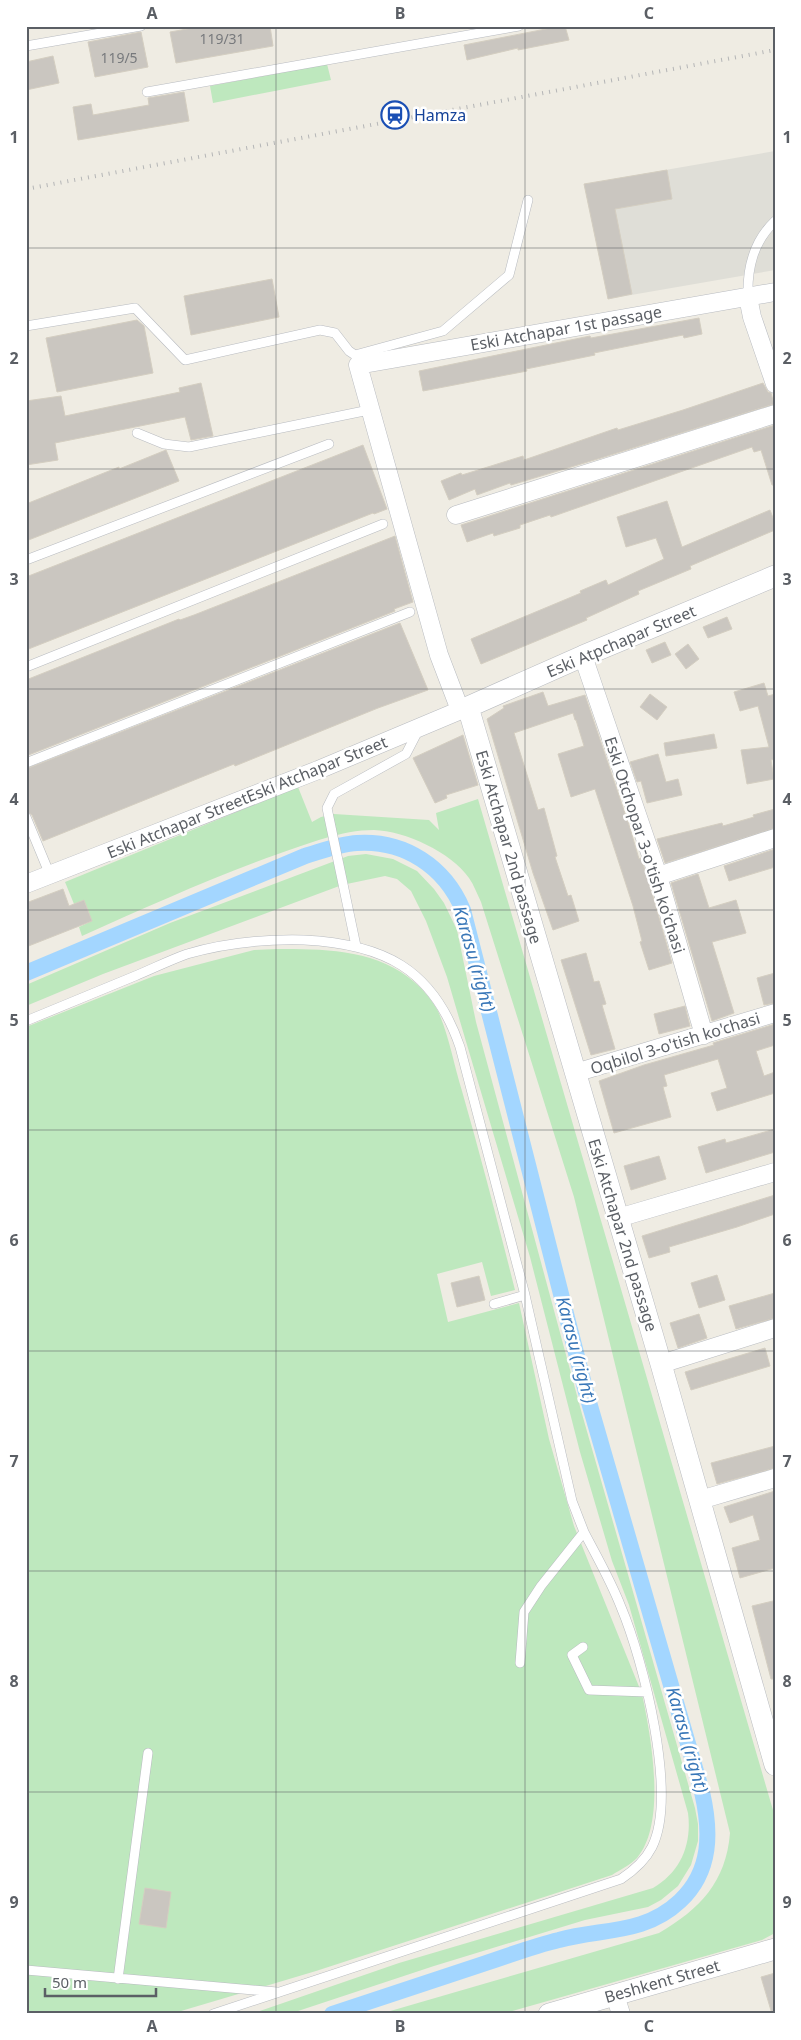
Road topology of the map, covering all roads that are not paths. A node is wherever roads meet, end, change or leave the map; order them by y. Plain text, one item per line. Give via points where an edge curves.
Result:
1 (141, 26) edge
2 (520, 26) edge
3 (26, 46) edge
4 (147, 92) dead end
5 (528, 200) dead end
6 (775, 222) edge
7 (775, 292) edge
8 (748, 297) junction
9 (26, 326) edge
10 (357, 360) junction
11 (775, 384) edge
12 (369, 410) junction
13 (775, 414) edge
14 (137, 433) dead end
15 (328, 444) dead end
16 (456, 515) dead end
17 (383, 524) dead end
18 (26, 560) edge
19 (775, 576) edge
20 (410, 612) dead end
21 (583, 656) junction
22 (26, 667) edge
23 (464, 709) junction
24 (420, 727) junction
25 (26, 763) edge
26 (26, 817) edge
27 (775, 838) edge
28 (50, 875) junction
29 (658, 876) junction
30 (26, 884) edge
31 (356, 946) junction
32 (775, 1013) edge
33 (26, 1021) edge
34 (704, 1035) junction
35 (575, 1074) junction
36 (775, 1172) edge
37 (618, 1218) junction
38 (525, 1295) junction
39 (494, 1304) dead end
40 (775, 1328) edge
41 (661, 1364) junction
42 (775, 1478) edge
43 (700, 1500) junction
44 (584, 1532) junction
45 (583, 1647) dead end
46 (520, 1663) dead end
47 (647, 1692) junction
48 (148, 1753) dead end
49 (775, 1765) edge
50 (775, 1948) edge
51 (26, 1970) edge
52 (118, 1979) junction
53 (282, 1992) junction
54 (618, 2004) edge
55 (213, 2014) edge
56 (549, 2014) edge

1 - 3 lane
2 - 4 lane
5 - 10 lane via 509,275 443,331
6 - 8 lane via 752,252 747,280
7 - 8 street, Eski Atchapar 1st passage
8 - 10 street, Eski Atchapar 1st passage
8 - 11 street
9 - 10 lane via 135,308 185,360 320,330 334,333
10 - 12 street, Eski Atchapar 2nd passage
12 - 14 lane via 189,447 164,444
12 - 23 street, Eski Atchapar 2nd passage via 439,655
13 - 16 street
15 - 18 lane
17 - 22 lane
19 - 21 street, Eski Atpchapar Street
20 - 25 lane
21 - 23 street, Eski Atpchapar Street
21 - 29 street, Eski Otchopar 3-o'tish ko'chasi
23 - 24 street, Eski Atchapar StreetEski Atchapar Street
23 - 35 street, Eski Atchapar 2nd passage
24 - 28 street, Eski Atchapar StreetEski Atchapar Street
24 - 31 lane via 406,754 334,794 327,808
26 - 28 lane
27 - 29 street
28 - 30 street, Eski Atchapar StreetEski Atchapar Street
29 - 34 street, Eski Otchopar 3-o'tish ko'chasi
31 - 33 lane via 284,940 211,949 186,955
31 - 38 lane via 378,953 410,971 430,991 450,1022 460,1047
32 - 34 street, Oqbilol 3-o'tish ko'chasi
34 - 35 street, Oqbilol 3-o'tish ko'chasi
35 - 37 street, Eski Atchapar 2nd passage
36 - 37 street
37 - 41 street, Eski Atchapar 2nd passage
38 - 39 lane
38 - 44 lane via 572,1501
40 - 41 street
41 - 43 street, Eski Atchapar 2nd passage
42 - 43 street
43 - 49 street, Eski Atchapar 2nd passage
44 - 46 lane via 524,1612
44 - 47 lane via 621,1606
45 - 47 lane via 572,1654 589,1690
47 - 53 lane via 658,1745 659,1820 652,1849 630,1873
48 - 52 lane
50 - 54 street, Beshkent Street
51 - 52 lane
52 - 53 lane
53 - 55 lane
54 - 56 street, Beshkent Street

